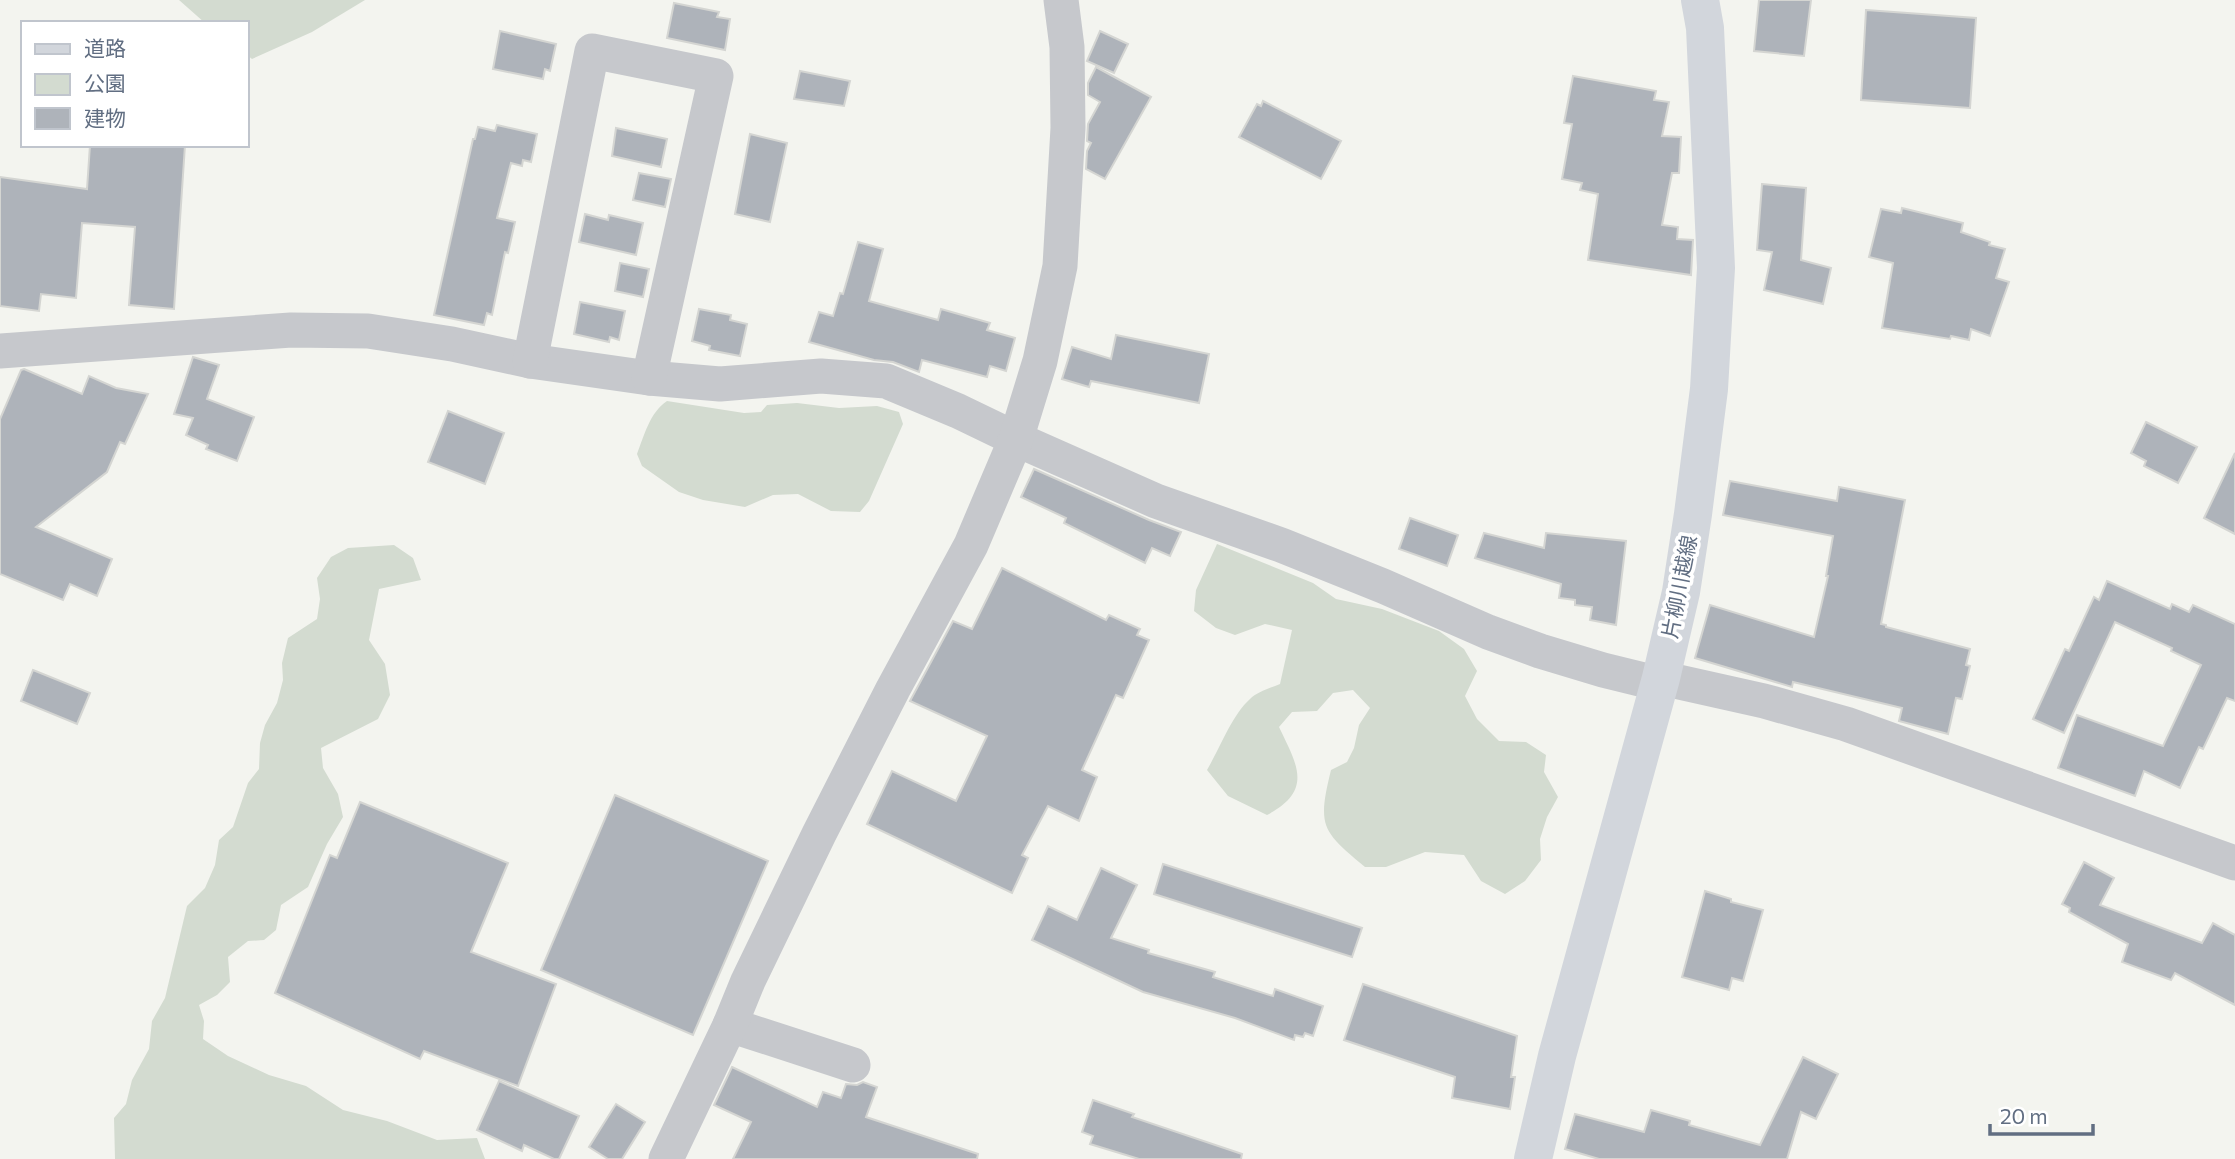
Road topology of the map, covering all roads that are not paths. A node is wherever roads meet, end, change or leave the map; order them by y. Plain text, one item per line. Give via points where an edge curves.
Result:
1 (1061, 0) edge
2 (1700, 0) edge
3 (0, 351) edge
4 (530, 361) junction
5 (649, 378) junction
6 (1016, 439) junction
7 (1661, 681) junction
8 (2235, 863) edge
9 (730, 1025) junction
10 (853, 1065) dead end
11 (666, 1159) edge
12 (1533, 1159) edge

1 - 6 street via 1068,47 1068,128 1060,266 1040,361
2 - 7 main road, 片柳川越線 via 1716,268 1709,389 1693,514
3 - 4 street via 291,330 368,331
4 - 5 street
4 - 5 street via 592,51 716,76
5 - 6 street via 720,384 821,376 886,381
6 - 7 street via 1156,501 1281,545 1488,632 1603,670
6 - 9 street via 971,545 819,834
7 - 8 street via 1764,701 1846,724
7 - 12 main road, 片柳川越線
9 - 10 street
9 - 11 street

